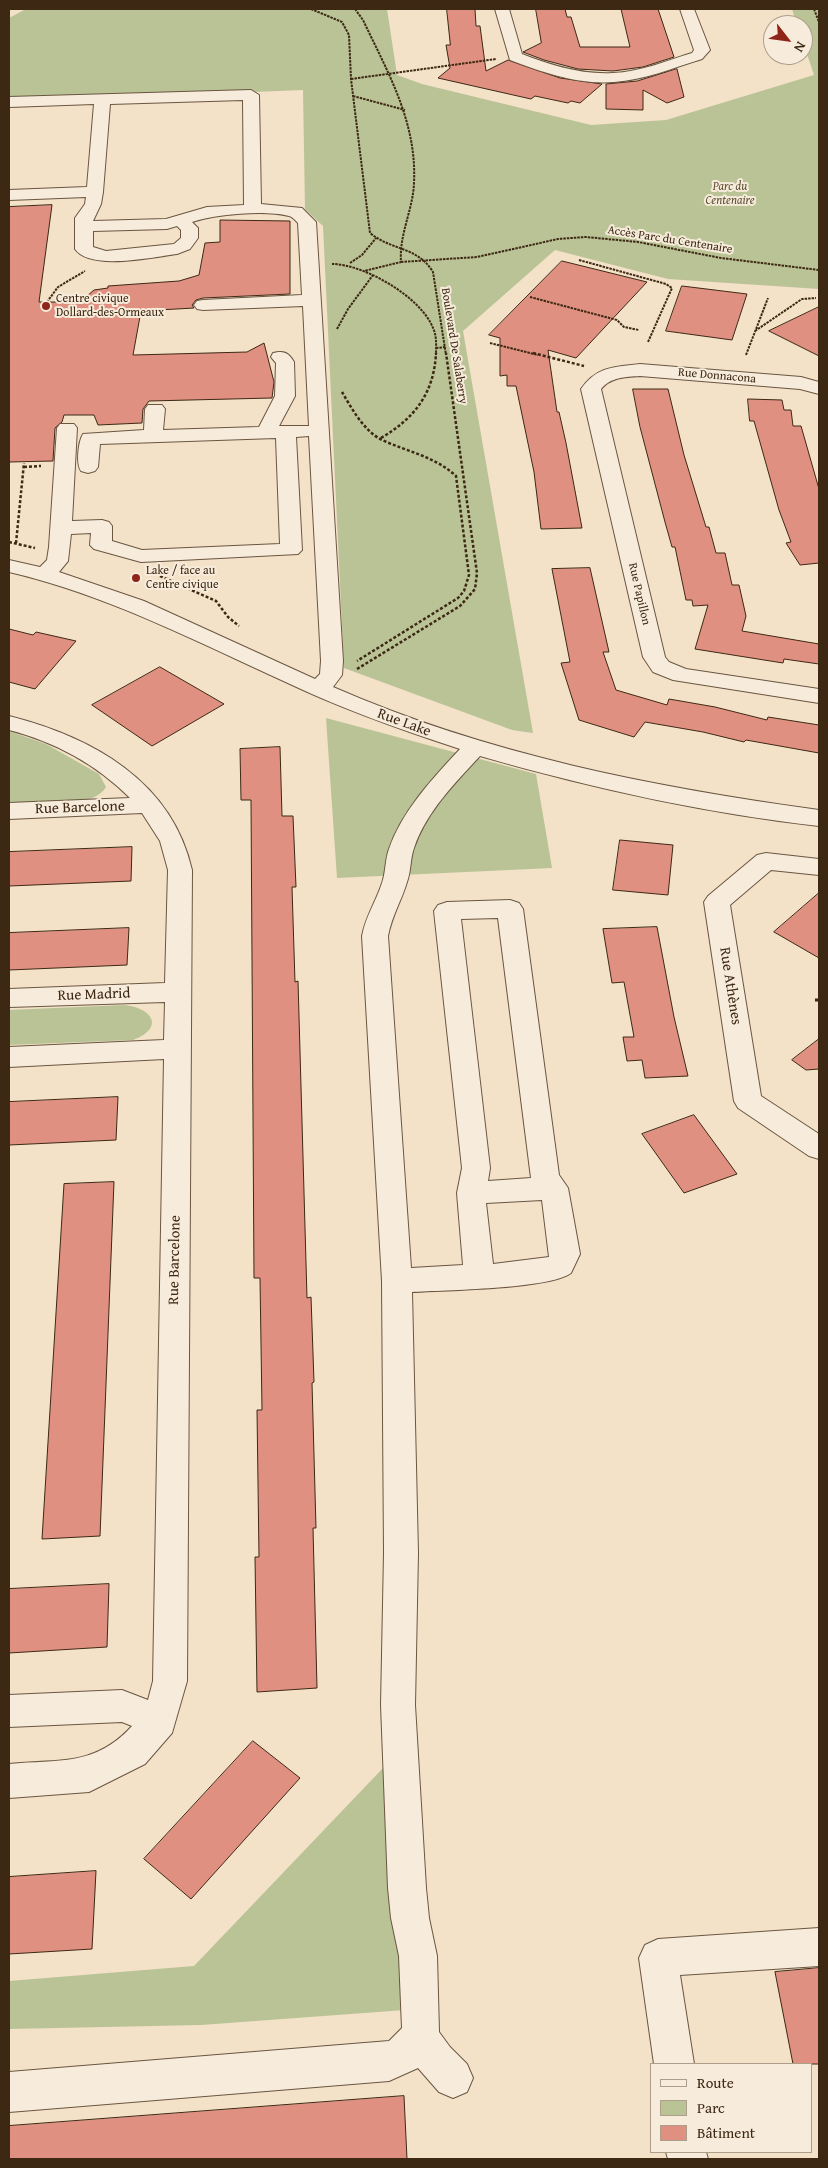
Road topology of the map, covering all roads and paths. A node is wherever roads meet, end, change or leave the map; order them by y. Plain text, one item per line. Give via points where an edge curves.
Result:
1 (311, 9) edge
2 (355, 9) edge
3 (502, 9) edge
4 (687, 9) edge
5 (814, 9) edge
6 (816, 15) junction
7 (819, 16) edge
8 (819, 22) edge
9 (504, 58) dead end
10 (390, 75) junction
11 (351, 79) junction
12 (353, 96) junction
13 (9, 102) edge
14 (102, 104) junction
15 (9, 110) edge
16 (406, 110) junction
17 (9, 195) edge
18 (94, 198) junction
19 (259, 213) junction
20 (181, 221) junction
21 (126, 225) junction
22 (83, 226) junction
23 (376, 238) junction
24 (398, 246) junction
25 (423, 259) junction
26 (579, 260) dead end
27 (401, 262) junction
28 (349, 264) junction
29 (326, 265) dead end
30 (88, 270) dead end
31 (364, 270) junction
32 (819, 270) edge
33 (372, 275) junction
34 (530, 297) dead end
35 (768, 298) dead end
36 (816, 298) dead end
37 (311, 300) junction
38 (47, 302) dead end
39 (203, 305) dead end
40 (639, 330) dead end
41 (755, 331) junction
42 (336, 333) dead end
43 (648, 342) dead end
44 (490, 343) dead end
45 (446, 347) junction
46 (436, 348) junction
47 (746, 356) dead end
48 (280, 357) dead end
49 (613, 373) junction
50 (819, 388) edge
51 (341, 390) dead end
52 (155, 409) dead end
53 (67, 428) dead end
54 (318, 431) junction
55 (277, 432) junction
56 (153, 436) junction
57 (381, 439) junction
58 (24, 463) dead end
59 (88, 467) dead end
60 (62, 528) junction
61 (464, 534) junction
62 (472, 534) junction
63 (9, 542) edge
64 (16, 544) junction
65 (39, 548) dead end
66 (326, 549) junction
67 (291, 550) junction
68 (12, 559) edge
69 (45, 574) junction
70 (158, 576) dead end
71 (240, 627) dead end
72 (354, 663) dead end
73 (351, 673) dead end
74 (319, 690) junction
75 (819, 696) edge
76 (9, 723) edge
77 (475, 747) junction
78 (151, 805) junction
79 (9, 811) edge
80 (819, 818) edge
81 (819, 867) edge
82 (179, 992) junction
83 (9, 998) edge
84 (815, 1000) dead end
85 (819, 1000) edge
86 (178, 1049) junction
87 (9, 1057) edge
88 (819, 1148) edge
89 (554, 1188) junction
90 (472, 1193) junction
91 (479, 1276) junction
92 (397, 1281) junction
93 (9, 1711) edge
94 (160, 1721) junction
95 (9, 1781) edge
96 (819, 1947) edge
97 (419, 2036) junction
98 (674, 2063) edge
99 (452, 2078) dead end
100 (9, 2092) edge

1 - 11 path via 345,25 349,35
2 - 10 path
3 - 4 street via 515,57 585,76 611,78 635,75 697,56 702,50
5 - 6 path
6 - 7 path
6 - 8 path
9 - 10 path
10 - 11 path
10 - 16 path
11 - 12 path
12 - 16 path
12 - 23 path via 368,228
13 - 14 street
14 - 15 street
14 - 18 street
14 - 19 street via 251,99
16 - 24 path via 413,144 414,186
17 - 18 street
18 - 21 street via 103,216
18 - 22 street
19 - 20 street via 207,212
19 - 37 street via 282,209 296,212 307,222
20 - 21 street
20 - 22 street via 190,232 189,242 181,248 112,256 86,251 83,247
21 - 22 street
23 - 24 path
23 - 28 path via 362,255
24 - 25 path
24 - 27 path
25 - 27 path, Accès Parc du Centenaire
25 - 32 path, Accès Parc du Centenaire via 477,257 558,239 593,237
25 - 45 path, Boulevard De Salaberry via 432,268 435,278
26 - 43 path via 672,288
27 - 31 path, Accès Parc du Centenaire
28 - 29 path
28 - 31 path
30 - 38 path via 58,286
31 - 33 path
33 - 42 path
33 - 46 path via 405,296 431,322
34 - 40 path via 617,320 624,327
35 - 41 path
36 - 41 path via 802,299
37 - 39 street via 277,309
37 - 54 street
41 - 47 path
44 - 49 path
45 - 46 path
45 - 62 path, Boulevard De Salaberry
46 - 57 path via 437,370 427,396 403,424
48 - 55 street via 285,362 285,396 270,424
49 - 50 street, Rue Donnacona via 640,370 801,383
49 - 75 street, Rue Papillon via 599,379 591,389 654,657 661,667 681,675
51 - 57 path via 361,422
52 - 56 street
53 - 60 street
54 - 55 street
54 - 66 street
55 - 56 street
55 - 67 street
56 - 59 street via 90,438
57 - 61 path via 432,460 456,476
58 - 64 path
60 - 67 street via 102,526 101,545 137,556
60 - 69 street via 56,561
61 - 62 path
61 - 72 path via 469,575 464,591 444,609
62 - 73 path, Boulevard De Salaberry via 478,580 467,600
63 - 64 path
64 - 65 path
64 - 68 path
66 - 67 street
66 - 74 street via 332,671
68 - 69 street, Rue Lake
69 - 74 street, Rue Lake via 87,586 150,611
70 - 71 path via 216,600
74 - 77 street, Rue Lake
76 - 78 street, Rue Barcelone via 38,729 83,749 115,770
77 - 80 street, Rue Lake via 662,793
77 - 92 street via 439,786 413,824 401,849 395,882 376,930
78 - 79 street, Rue Barcelone
78 - 82 street, Rue Barcelone via 172,842 180,870
81 - 88 street, Rue Athènes via 766,862 717,902 748,1101
82 - 83 street, Rue Madrid
82 - 86 street, Rue Barcelone
84 - 85 path
86 - 87 street
86 - 94 street, Rue Barcelone via 170,1681
89 - 90 street
89 - 90 street via 545,1179 510,909 447,911 476,1168
89 - 91 street via 565,1254 561,1265 550,1270
90 - 91 street
91 - 92 street
92 - 97 street via 401,1553 398,1705 407,1888 418,1956
93 - 94 street via 122,1706
94 - 95 street, Rue Barcelone via 132,1752 89,1775
96 - 98 street via 658,1958
97 - 99 street
97 - 100 street via 404,2055 389,2061

